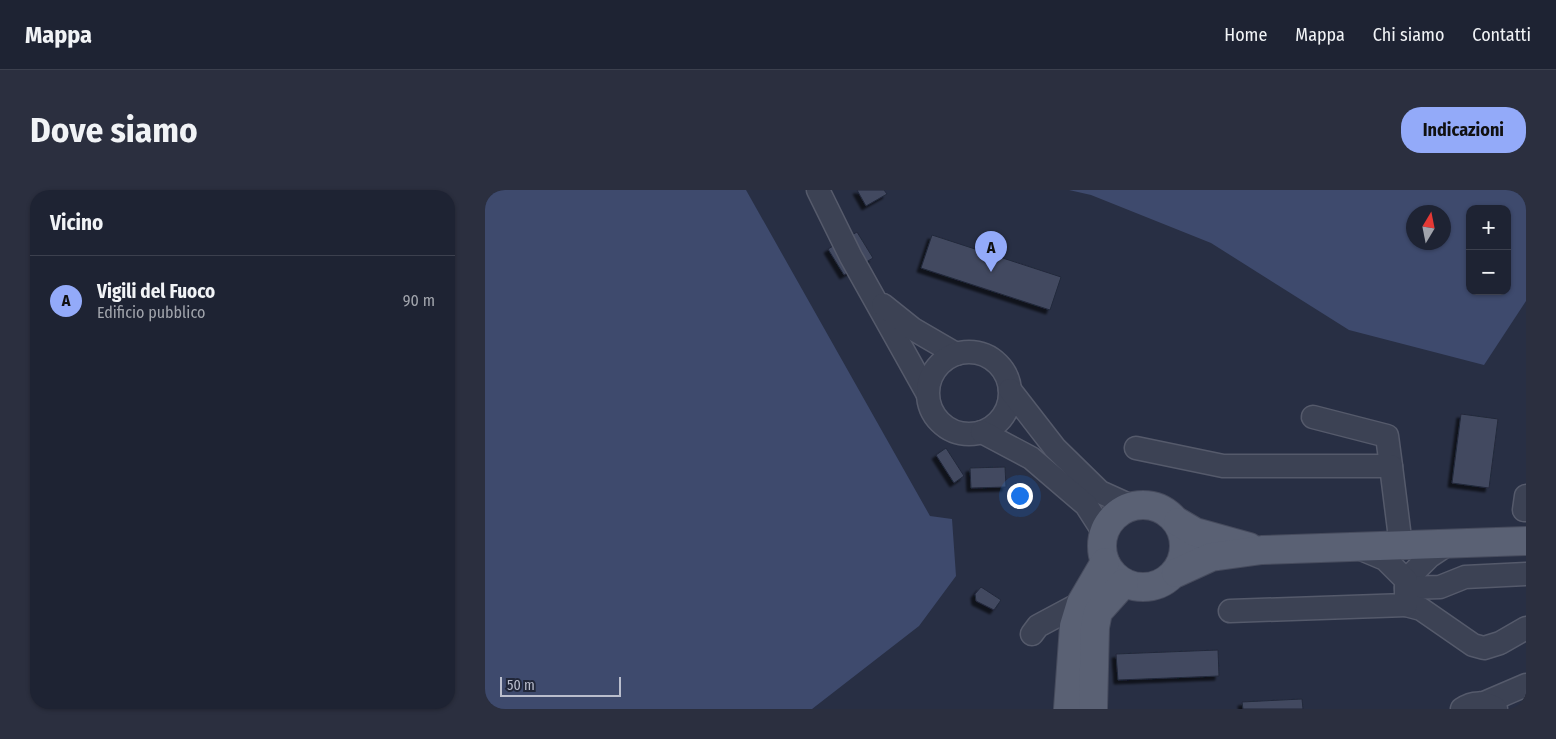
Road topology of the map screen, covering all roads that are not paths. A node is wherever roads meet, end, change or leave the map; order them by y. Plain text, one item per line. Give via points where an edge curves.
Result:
1 (818, 190) edge
2 (876, 300) junction
3 (956, 354) junction
4 (1010, 390) junction
5 (927, 393) junction
6 (1313, 417) dead end
7 (983, 432) junction
8 (1136, 448) dead end
9 (1391, 466) junction
10 (1526, 496) edge
11 (1131, 506) junction
12 (1526, 510) edge
13 (1178, 522) junction
14 (1104, 533) junction
15 (1526, 541) edge
16 (1448, 544) junction
17 (1401, 546) junction
18 (1359, 548) junction
19 (1262, 550) junction
20 (1105, 562) junction
21 (1176, 572) junction
22 (1526, 574) edge
23 (1465, 576) junction
24 (1125, 583) junction
25 (1406, 591) junction
26 (1081, 603) junction
27 (1230, 611) dead end
28 (1447, 627) junction
29 (1526, 628) edge
30 (1032, 634) dead end
31 (1525, 685) edge
32 (1490, 706) edge
33 (1068, 709) edge
34 (1093, 709) edge
35 (1462, 709) edge
36 (1508, 709) edge

1 - 2 street
2 - 3 street via 913,329
2 - 5 street
3 - 4 street via 975,352 992,359 1004,372
3 - 5 street via 935,369
4 - 7 street via 1003,416
4 - 11 street via 1055,448 1101,492
5 - 7 street via 932,412 945,427 963,434
6 - 9 street via 1387,436
7 - 14 street via 1031,458 1086,505
8 - 9 street via 1223,466
9 - 17 street
10 - 12 street
11 - 13 main road via 1157,507
11 - 14 main road via 1114,516
13 - 19 main road via 1195,532
13 - 21 main road via 1185,548
14 - 20 main road via 1102,552
15 - 16 main road
16 - 17 main road
16 - 25 street via 1430,556
17 - 18 main road
18 - 19 main road
18 - 25 street via 1385,559
19 - 21 main road via 1211,557
20 - 24 main road via 1109,570
20 - 26 main road
21 - 24 main road via 1152,587
22 - 23 street
23 - 25 street via 1440,587
23 - 28 street via 1450,588 1446,597 1443,607
24 - 34 main road via 1098,612 1094,637
25 - 27 street
25 - 28 street via 1421,609
26 - 30 street via 1038,626
26 - 33 main road via 1074,626
28 - 29 street via 1473,645 1484,648
31 - 32 street
31 - 36 street via 1511,700
32 - 35 street via 1473,704

